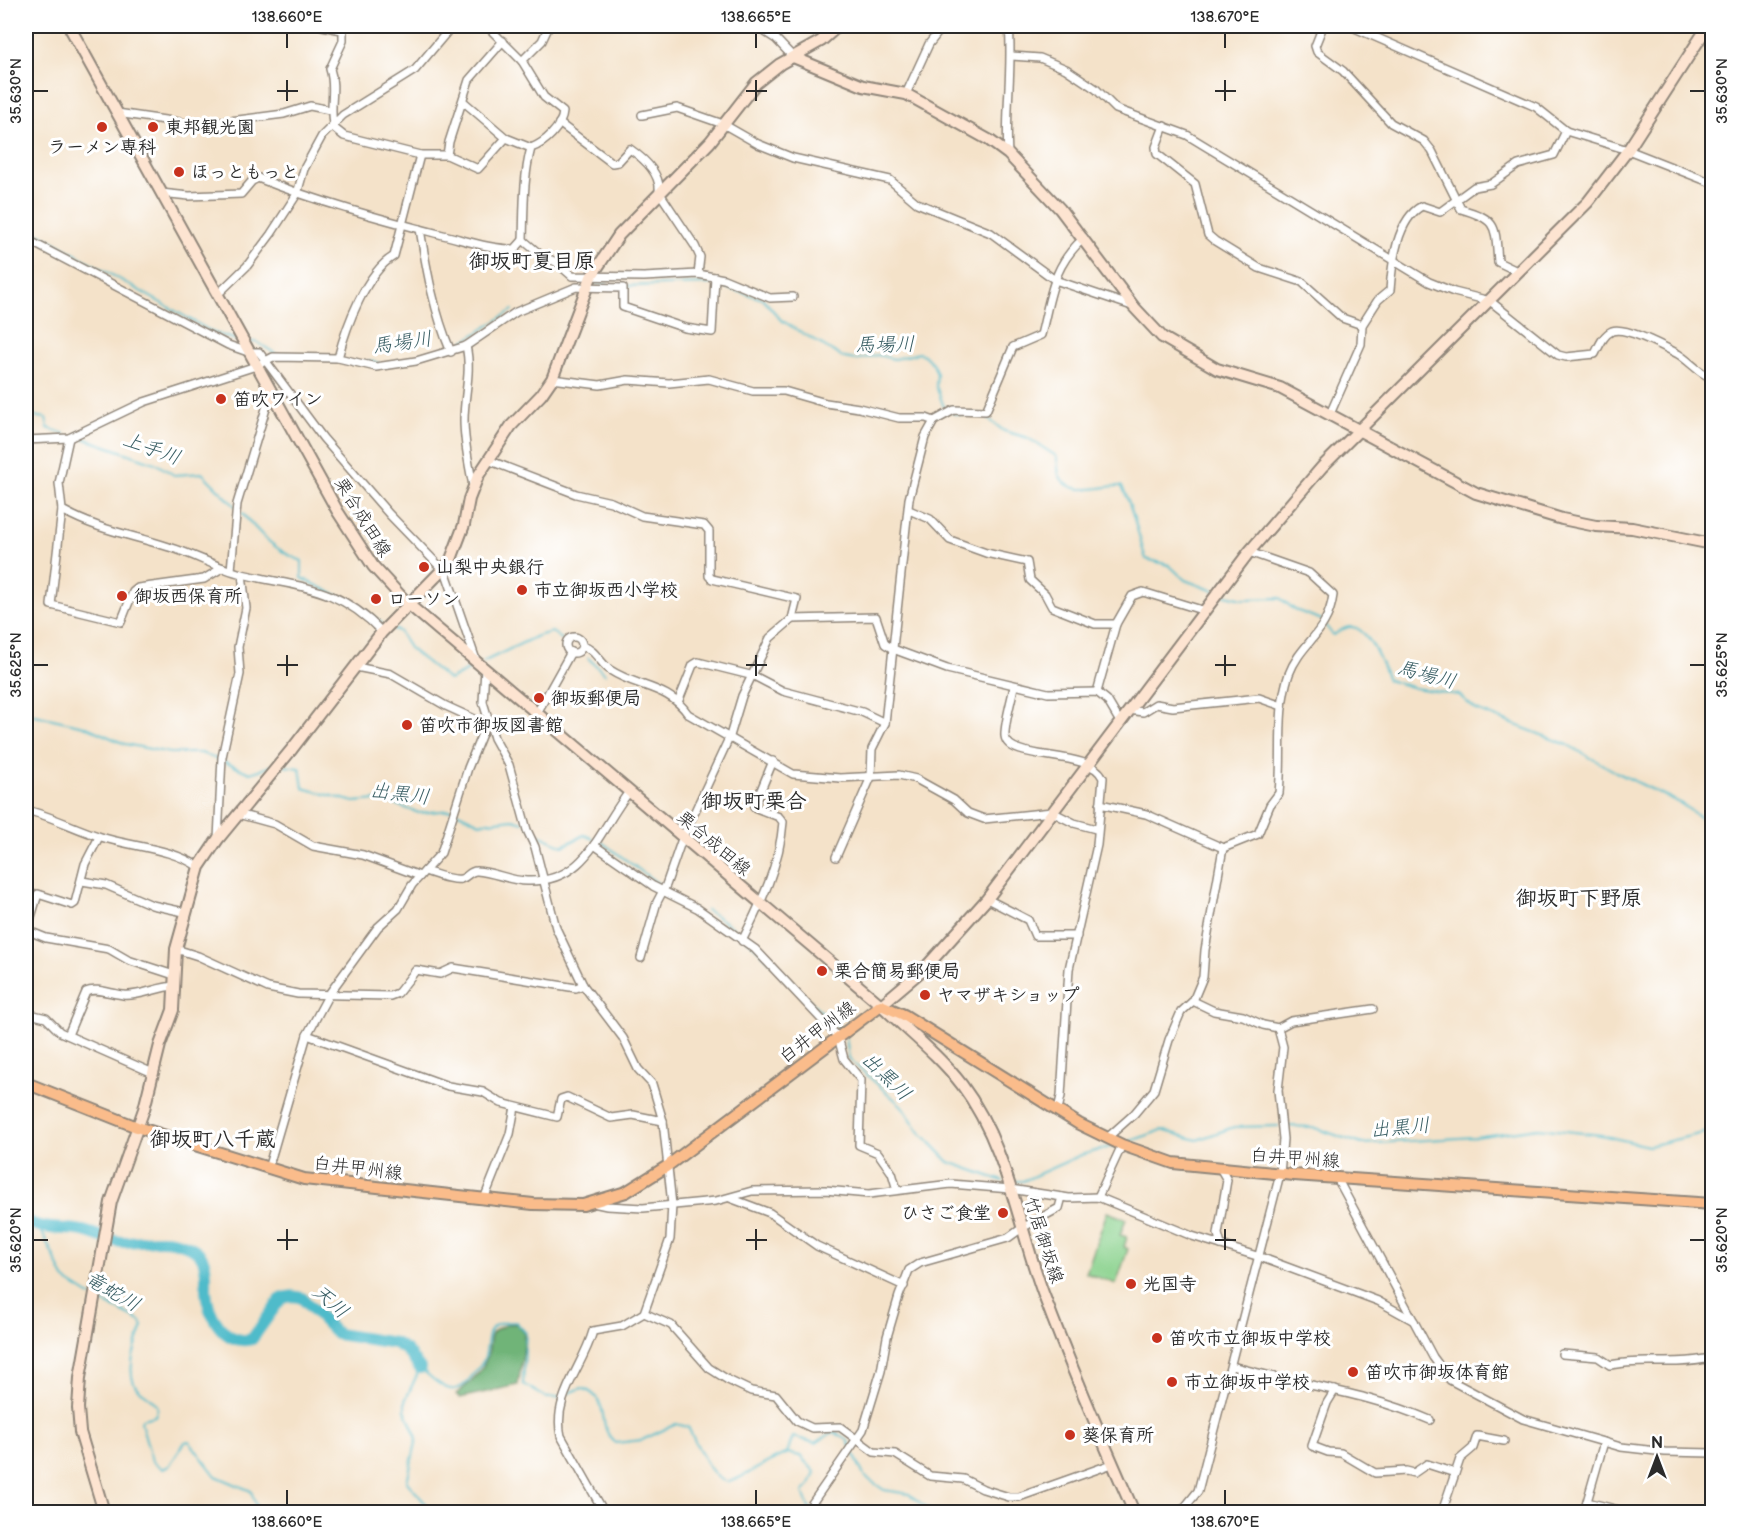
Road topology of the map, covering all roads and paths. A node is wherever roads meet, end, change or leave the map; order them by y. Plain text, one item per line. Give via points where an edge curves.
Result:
1 (69, 26) edge
2 (322, 26) edge
3 (452, 26) edge
4 (487, 26) edge
5 (549, 26) edge
6 (756, 26) edge
7 (838, 26) edge
8 (943, 26) edge
9 (1009, 26) edge
10 (1323, 26) edge
11 (1350, 26) edge
12 (1707, 27) edge
13 (342, 28) edge
14 (502, 41) junction
15 (1012, 56) junction
16 (793, 57) junction
17 (522, 61) junction
18 (906, 94) junction
19 (464, 102) junction
20 (330, 110) junction
21 (117, 113) junction
22 (642, 115) dead end
23 (559, 123) junction
24 (333, 124) junction
25 (723, 124) junction
26 (1164, 126) junction
27 (1566, 131) junction
28 (506, 138) junction
29 (531, 148) junction
30 (1628, 150) junction
31 (1008, 154) junction
32 (420, 155) junction
33 (447, 155) junction
34 (1713, 183) edge
35 (659, 192) junction
36 (161, 193) junction
37 (297, 194) junction
38 (1456, 200) junction
39 (401, 223) junction
40 (420, 229) junction
41 (1084, 237) junction
42 (26, 239) edge
43 (523, 240) junction
44 (1393, 260) junction
45 (1519, 272) junction
46 (698, 274) junction
47 (1054, 280) junction
48 (715, 281) junction
49 (589, 282) junction
50 (217, 295) junction
51 (793, 297) dead end
52 (1490, 301) junction
53 (1134, 307) junction
54 (1362, 325) junction
55 (245, 345) junction
56 (466, 345) junction
57 (450, 349) junction
58 (339, 355) junction
59 (260, 363) junction
60 (1713, 378) edge
61 (552, 379) junction
62 (271, 392) junction
63 (1330, 414) junction
64 (934, 421) junction
65 (1360, 429) junction
66 (69, 438) junction
67 (26, 440) edge
68 (488, 460) junction
69 (473, 486) junction
70 (62, 510) junction
71 (909, 510) junction
72 (1713, 544) edge
73 (1249, 552) junction
74 (222, 568) junction
75 (443, 569) junction
76 (231, 570) junction
77 (242, 574) junction
78 (407, 603) junction
79 (1204, 611) junction
80 (792, 619) junction
81 (1116, 624) junction
82 (382, 632) junction
83 (582, 646) junction
84 (892, 649) junction
85 (572, 652) junction
86 (476, 661) junction
87 (356, 667) junction
88 (485, 669) junction
89 (754, 676) junction
90 (1014, 686) junction
91 (1097, 692) junction
92 (678, 700) junction
93 (1282, 706) junction
94 (1129, 710) junction
95 (537, 713) junction
96 (488, 719) junction
97 (1120, 722) junction
98 (885, 723) junction
99 (730, 736) junction
100 (773, 761) junction
101 (1088, 765) junction
102 (871, 777) junction
103 (629, 792) junction
104 (1100, 804) junction
105 (26, 810) edge
106 (1052, 812) junction
107 (238, 814) junction
108 (1096, 829) junction
109 (99, 837) junction
110 (218, 838) junction
111 (682, 838) junction
112 (594, 845) junction
113 (1223, 848) junction
114 (836, 857) dead end
115 (199, 867) junction
116 (422, 874) junction
117 (81, 881) junction
118 (544, 881) junction
119 (665, 888) junction
120 (987, 898) junction
121 (761, 904) junction
122 (184, 912) junction
123 (26, 932) edge
124 (1077, 936) junction
125 (742, 941) junction
126 (176, 949) junction
127 (641, 958) dead end
128 (174, 980) junction
129 (583, 985) junction
130 (328, 994) junction
131 (1193, 1001) junction
132 (881, 1005) junction
133 (1373, 1009) dead end
134 (26, 1012) edge
135 (1278, 1028) junction
136 (842, 1034) junction
137 (68, 1035) junction
138 (308, 1035) junction
139 (153, 1073) junction
140 (26, 1083) edge
141 (514, 1107) junction
142 (1058, 1110) junction
143 (663, 1121) junction
144 (137, 1127) junction
145 (1114, 1142) junction
146 (666, 1167) junction
147 (1220, 1168) junction
148 (267, 1169) junction
149 (1280, 1174) junction
150 (1337, 1178) junction
151 (1008, 1184) junction
152 (897, 1190) junction
153 (1062, 1197) junction
154 (1098, 1197) junction
155 (730, 1198) junction
156 (484, 1199) junction
157 (592, 1203) junction
158 (672, 1204) junction
159 (1713, 1204) edge
160 (1022, 1228) junction
161 (1221, 1245) junction
162 (1260, 1257) junction
163 (904, 1286) junction
164 (644, 1313) junction
165 (1414, 1321) junction
166 (1562, 1354) dead end
167 (1705, 1359) dead end
168 (1232, 1366) junction
169 (1335, 1390) junction
170 (1430, 1420) dead end
171 (855, 1441) junction
172 (1504, 1441) dead end
173 (1604, 1442) junction
174 (1713, 1453) edge
175 (1112, 1464) junction
176 (1455, 1473) junction
177 (1587, 1502) junction
178 (104, 1512) edge
179 (604, 1512) edge
180 (806, 1512) edge
181 (1134, 1512) edge
182 (1181, 1512) edge
183 (1442, 1512) edge
184 (1584, 1512) edge
185 (1627, 1512) edge

1 - 21 street, 栗合成田線
2 - 13 street
3 - 24 street via 415,70
4 - 14 street
5 - 17 street via 542,41
6 - 16 street
7 - 16 street
8 - 18 street via 929,44
9 - 15 street
10 - 38 street via 1315,46 1317,52 1343,71 1390,123 1424,141
11 - 27 street via 1536,107
12 - 30 street
13 - 20 street via 343,41 330,69 335,82
14 - 17 street
14 - 19 street via 473,73
15 - 26 street via 1048,60 1096,89 1116,108
15 - 31 street via 1006,129
16 - 18 street via 863,86
16 - 25 street via 756,83
17 - 23 street via 544,97 563,112
18 - 31 street
19 - 28 street
19 - 33 street
20 - 21 street via 310,106 285,114 199,125
20 - 24 street
21 - 36 street, 栗合成田線
22 - 25 street via 677,108
23 - 29 street via 541,144
23 - 35 street via 612,163 630,149 645,160 660,185
24 - 32 street via 352,140
24 - 37 street via 304,169
25 - 35 street
25 - 47 street via 793,158 890,180 917,203 991,233
26 - 44 street via 1187,135
26 - 54 street via 1157,154 1195,184 1208,235 1258,268 1302,282 1342,318
27 - 30 street
27 - 38 street via 1554,155 1518,165 1491,184 1474,187
28 - 29 street
28 - 33 street via 478,169
29 - 43 street via 526,165
30 - 34 street
30 - 45 street via 1588,202
31 - 41 street
32 - 33 street
32 - 39 street
35 - 46 street via 700,257
35 - 49 street via 619,235
36 - 37 street via 241,194 258,178
36 - 50 street, 栗合成田線
37 - 39 street
37 - 50 street via 248,266
38 - 44 street via 1440,212 1422,206 1411,212
38 - 45 street via 1461,209 1485,216 1496,234 1498,262
39 - 40 street
39 - 58 street via 394,256 380,264 346,330
40 - 43 street via 495,249 515,249
40 - 57 street via 430,290
41 - 47 street via 1067,252
41 - 53 street
42 - 55 street via 228,345
43 - 49 street via 572,276
44 - 52 street via 1429,282
44 - 54 street via 1390,290 1378,300
45 - 52 street
46 - 48 street
46 - 49 street
47 - 53 street
47 - 64 street via 1041,335 1013,347 986,411 954,410
48 - 49 street via 712,332 685,328 623,307 623,288
48 - 51 street via 770,298
49 - 56 street via 516,312
49 - 61 street
50 - 55 street, 栗合成田線
52 - 60 street via 1558,355 1595,354 1612,331 1624,330 1680,355 1701,374
52 - 65 street
53 - 63 street via 1162,337 1217,369 1280,388
54 - 63 street via 1361,344
55 - 59 street, 栗合成田線
56 - 57 street
56 - 69 street via 469,366 464,420
57 - 58 street via 376,367
58 - 59 street via 273,357
59 - 62 street, 栗合成田線
59 - 66 street via 144,402
59 - 75 street via 381,506
61 - 64 street via 600,385 628,380 669,383 709,379 753,391 784,391 899,418
61 - 68 street via 511,426
62 - 76 street via 237,504
62 - 78 street, 栗合成田線 via 357,544
63 - 65 street
64 - 71 street via 926,437
65 - 72 street via 1476,493 1562,519
65 - 73 street
66 - 67 street
66 - 70 street via 59,483
68 - 69 street
68 - 80 street via 576,494 611,501 642,516 704,525 709,531 712,579 796,599
69 - 75 street via 458,545
70 - 74 street via 96,528 170,547
70 - 74 street via 51,605 121,622 138,588 204,579
71 - 81 street via 930,519 950,540 1027,562 1030,580 1053,608 1095,624
71 - 84 street
73 - 79 street
73 - 93 street via 1309,573 1333,595 1325,624 1290,671
74 - 76 street
75 - 78 street
75 - 86 street
76 - 77 street
77 - 82 street via 312,587 352,606
77 - 110 street via 246,608 238,647 240,674 221,761
78 - 82 street
78 - 86 street, 栗合成田線
79 - 81 street via 1143,592 1132,596
79 - 94 street
80 - 84 street via 876,617 885,644
80 - 89 street via 770,638
81 - 91 street
82 - 87 street
83 - 85 street
83 - 85 street via 577,637 570,638 567,646
83 - 92 street via 612,671
84 - 90 street via 947,669
84 - 98 street
85 - 95 street
86 - 88 street, 栗合成田線
87 - 96 street via 391,674 446,706 481,722
87 - 107 street
88 - 95 street, 栗合成田線
88 - 96 street via 483,702
89 - 92 street via 698,662 693,665
89 - 98 street via 783,691 862,711
89 - 99 street via 742,696
90 - 91 street via 1048,693
90 - 101 street via 1005,736 1010,746
91 - 97 street via 1107,700
92 - 99 street via 688,714
93 - 94 street via 1260,698 1173,707 1156,704 1143,711
93 - 113 street via 1279,793 1258,834
94 - 97 street
95 - 103 street, 栗合成田線
96 - 116 street via 441,853
96 - 118 street via 509,765
97 - 101 street
98 - 102 street via 872,749
99 - 100 street
99 - 111 street
100 - 102 street via 793,774
100 - 121 street via 754,807 783,822 782,845
101 - 104 street via 1100,771 1103,778
101 - 106 street
102 - 106 street via 916,779 984,819
102 - 114 street
103 - 111 street, 栗合成田線
103 - 112 street
104 - 108 street
104 - 113 street via 1146,814
105 - 109 street
106 - 108 street
106 - 120 street
107 - 110 street
107 - 116 street via 275,824 313,846 363,855
108 - 124 street
109 - 115 street via 186,858
109 - 117 street
110 - 115 street
111 - 119 street
111 - 121 street, 栗合成田線
112 - 118 street via 583,861
112 - 119 street
113 - 131 street via 1203,977
115 - 122 street
116 - 118 street via 458,879 479,871 524,881
116 - 130 street
117 - 122 street via 106,885 152,905
117 - 123 street via 72,905 38,894
118 - 129 street via 556,928
119 - 125 street
119 - 127 street via 657,902
120 - 124 street via 1028,920 1035,936
120 - 132 street via 926,967
121 - 125 street
121 - 132 street, 栗合成田線
122 - 126 street
123 - 128 street via 109,949
124 - 142 street via 1069,969
125 - 136 street
126 - 128 street
126 - 130 street via 268,988
128 - 137 street via 145,993 126,996 91,989 86,992
128 - 139 street via 173,1010
129 - 130 street via 576,988 453,968 440,974 416,970 398,993 390,996
129 - 143 street via 652,1084
130 - 138 street
131 - 135 street via 1214,1011
131 - 145 street via 1181,1012 1154,1090
132 - 136 main road, 白井甲州線
132 - 142 main road, 白井甲州線 via 904,1015
132 - 151 street, 竹居御坂線 via 962,1086 985,1124
133 - 135 street via 1291,1022
134 - 137 street via 46,1018
135 - 149 street via 1283,1047 1278,1090 1282,1129
136 - 146 main road, 白井甲州線
136 - 152 street via 844,1059 861,1080 859,1145 878,1153 892,1173
137 - 139 street
138 - 141 street via 448,1086 483,1092
138 - 148 street
139 - 144 street
140 - 144 main road, 白井甲州線
141 - 143 street via 557,1117 561,1099 567,1097 611,1118 633,1115
141 - 156 street via 510,1134
142 - 145 main road, 白井甲州線
143 - 146 street
144 - 148 main road, 白井甲州線
144 - 178 street via 120,1171 103,1244 78,1408
145 - 147 main road, 白井甲州線 via 1173,1163
145 - 154 street
146 - 157 main road, 白井甲州線 via 626,1192
146 - 158 street
147 - 149 main road, 白井甲州線
147 - 161 street via 1227,1180 1218,1234
148 - 156 main road, 白井甲州線 via 328,1183
149 - 150 main road, 白井甲州線
149 - 162 street
150 - 159 main road, 白井甲州線
150 - 165 street
151 - 152 street via 951,1184
151 - 153 street
151 - 160 street, 竹居御坂線
152 - 155 street via 869,1194 764,1191
153 - 154 street
153 - 160 street via 1059,1208
154 - 161 street
155 - 158 street
155 - 163 street via 770,1213 817,1246
156 - 157 main road, 白井甲州線 via 554,1206
157 - 158 street via 629,1208
158 - 164 street via 670,1239
160 - 163 street via 995,1244 920,1263 909,1270
160 - 175 street, 竹居御坂線 via 1043,1292
161 - 162 street
162 - 165 street via 1378,1301
162 - 168 street
163 - 171 street via 869,1413
164 - 171 street via 671,1324 709,1368 728,1380 751,1391 776,1395 797,1421 812,1428 840,1427
164 - 179 street via 622,1326 593,1331 588,1350 565,1390 558,1423 561,1436
165 - 173 street via 1436,1362 1462,1388 1523,1419
166 - 167 street via 1598,1357 1610,1365 1641,1360 1680,1364
168 - 169 street
168 - 182 street via 1198,1491
169 - 170 street via 1381,1401
169 - 176 street via 1312,1446 1341,1453 1375,1473 1414,1473 1427,1464
171 - 175 street via 874,1452 895,1454 930,1476 963,1479 1009,1497 1055,1486
171 - 180 street
172 - 176 street via 1477,1436
173 - 174 street via 1665,1452
173 - 177 street
175 - 181 street, 竹居御坂線
176 - 183 street
177 - 184 street
177 - 185 street

